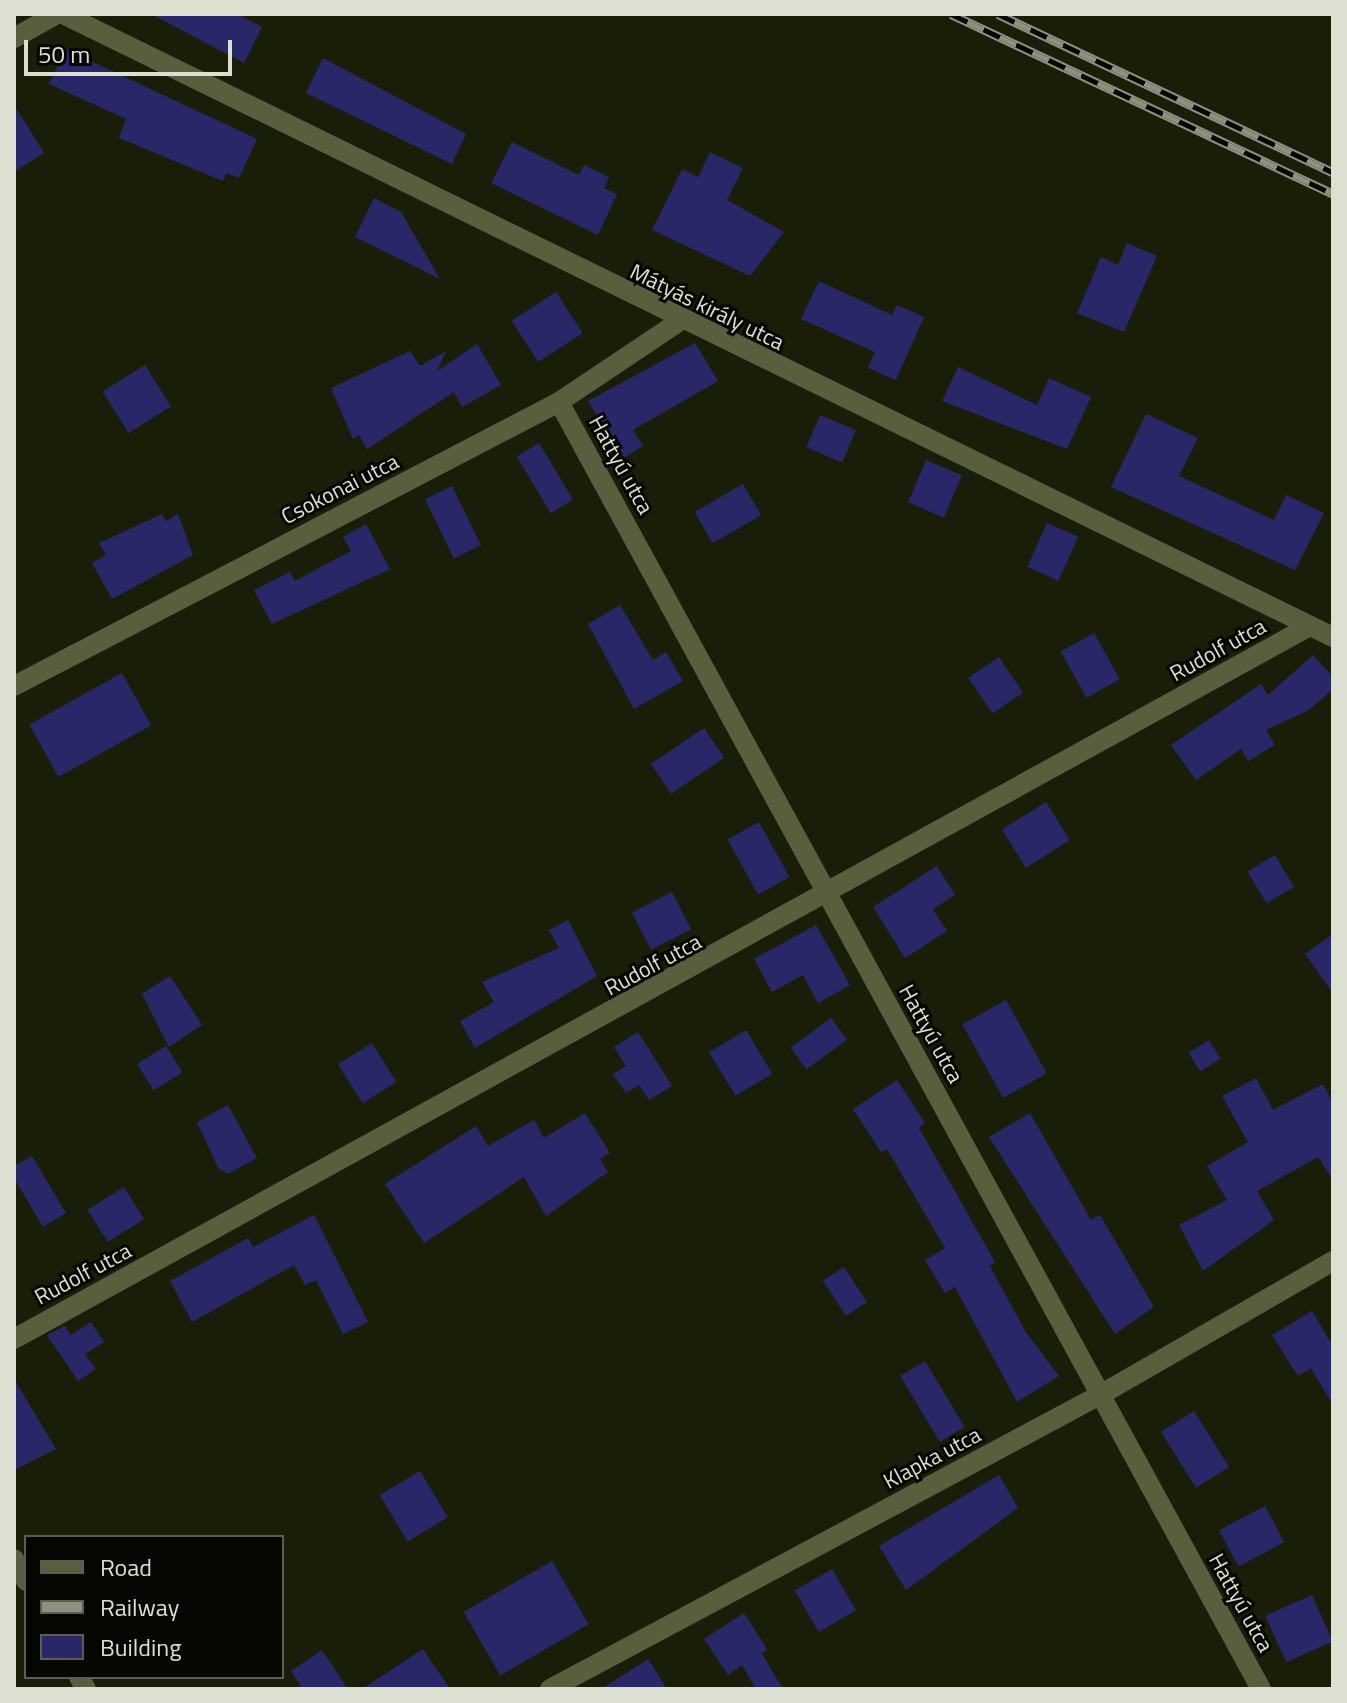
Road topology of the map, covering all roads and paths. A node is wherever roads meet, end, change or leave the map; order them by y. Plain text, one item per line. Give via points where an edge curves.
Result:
1 (60, 14) edge
2 (14, 38) edge
3 (680, 321) junction
4 (559, 402) junction
5 (1310, 626) junction
6 (1333, 637) edge
7 (14, 686) edge
8 (829, 897) junction
9 (1333, 1261) edge
10 (14, 1339) edge
11 (1100, 1395) junction
12 (14, 1559) edge
13 (24, 1577) edge
14 (550, 1689) edge
15 (1261, 1689) edge

1 - 2 street
1 - 3 street, Mátyás király utca
3 - 4 street, Csokonai utca
3 - 5 street, Mátyás király utca
4 - 7 street, Csokonai utca
4 - 8 street, Hattyú utca
5 - 6 street, Mátyás király utca
5 - 8 street, Rudolf utca
8 - 10 street, Rudolf utca
8 - 11 street, Hattyú utca
9 - 11 street, Klapka utca
11 - 14 street, Klapka utca
11 - 15 street, Hattyú utca
12 - 13 street

